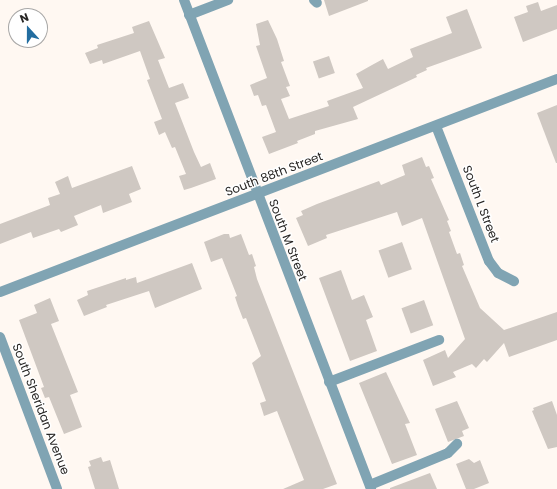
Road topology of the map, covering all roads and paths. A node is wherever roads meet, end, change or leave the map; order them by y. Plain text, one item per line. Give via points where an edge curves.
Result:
1 (184, 0) edge
2 (228, 0) edge
3 (189, 15) junction
4 (557, 79) edge
5 (436, 126) junction
6 (256, 195) junction
7 (514, 281) dead end
8 (0, 292) edge
9 (0, 337) edge
10 (439, 340) dead end
11 (329, 382) junction
12 (456, 444) dead end
13 (370, 487) edge
14 (57, 489) edge

1 - 3 street, South M Street
2 - 3 street
3 - 6 street, South M Street
4 - 5 street, South 88th Street
5 - 6 street, South 88th Street
5 - 7 street, South L Street via 489,261 498,273
6 - 8 street, South 88th Street
6 - 11 street, South M Street
9 - 14 street, South Sheridan Avenue
10 - 11 street
11 - 13 street, South M Street
12 - 13 street via 448,453

